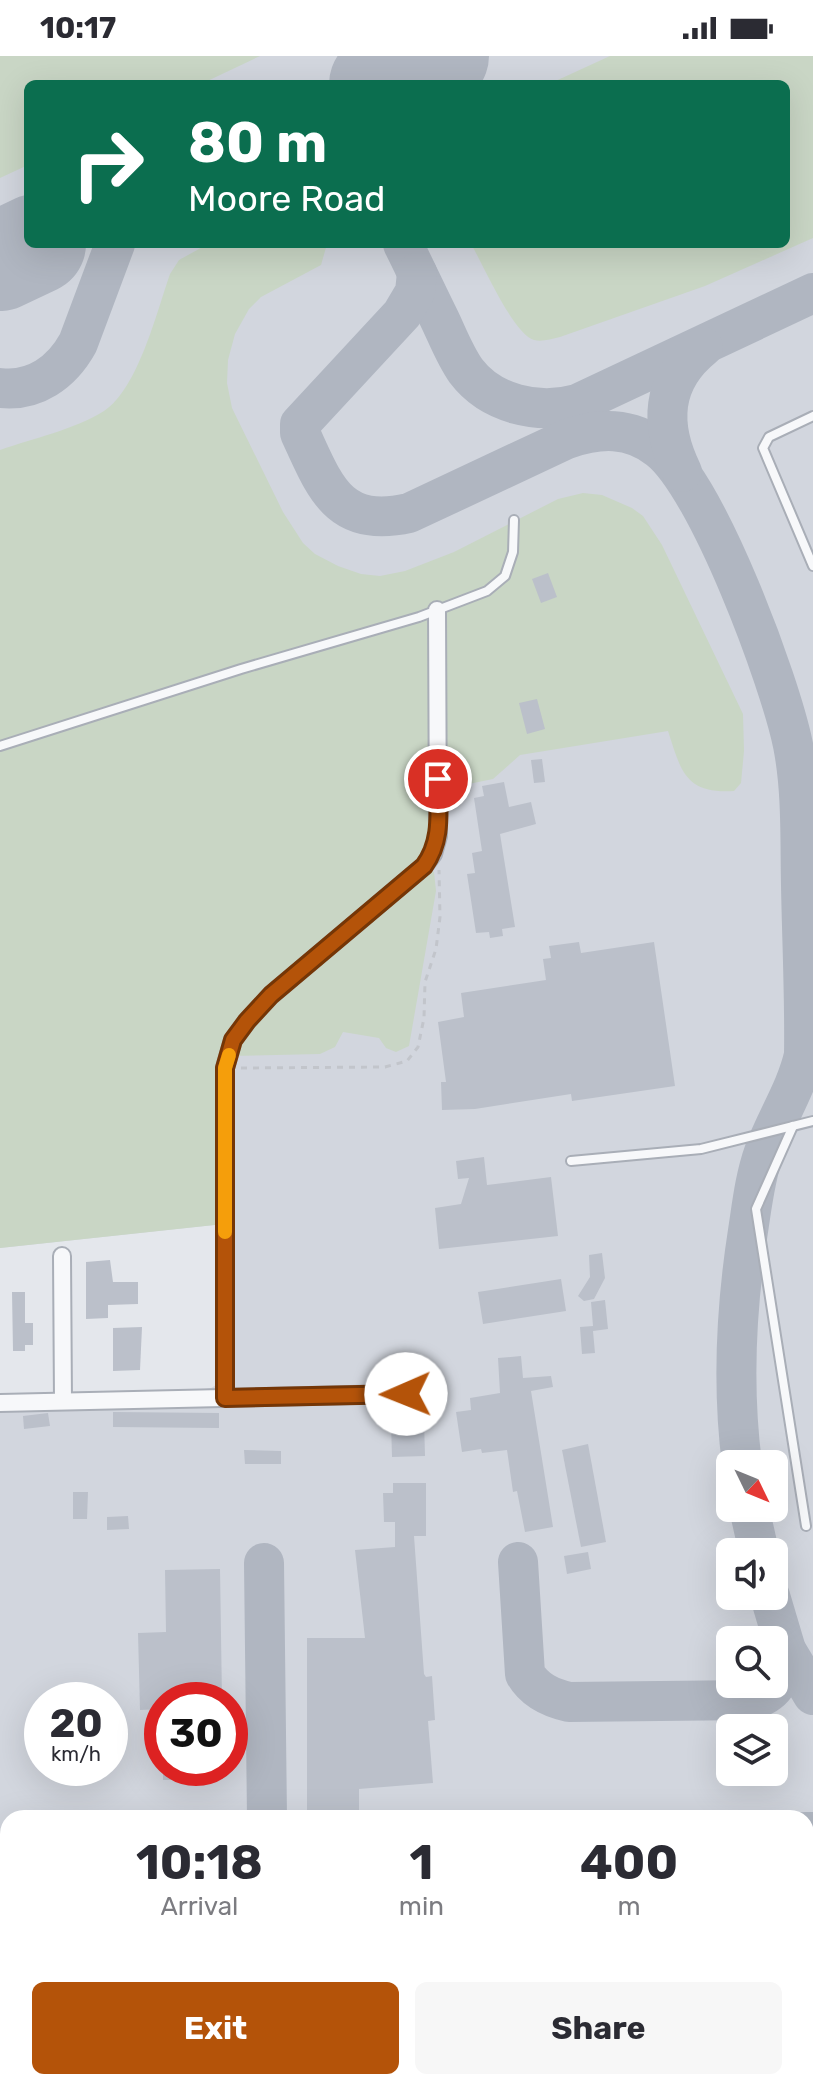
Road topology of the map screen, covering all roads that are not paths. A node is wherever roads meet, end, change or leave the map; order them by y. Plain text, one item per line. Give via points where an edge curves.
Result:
1 (813, 416) edge
2 (514, 520) dead end
3 (813, 566) edge
4 (437, 610) junction
5 (0, 746) edge
6 (813, 1121) edge
7 (793, 1126) junction
8 (571, 1161) dead end
9 (62, 1256) dead end
10 (436, 1393) dead end
11 (225, 1398) junction
12 (63, 1401) junction
13 (0, 1403) edge
14 (806, 1526) dead end

1 - 3 lane via 769,437 763,448
2 - 4 lane via 513,552 505,576 487,591
4 - 5 lane
4 - 11 street via 438,836 433,854 263,1004 233,1040 225,1068
6 - 7 lane
7 - 8 lane via 701,1149
7 - 14 lane via 756,1209
9 - 12 street
10 - 11 street
11 - 12 street
12 - 13 street

